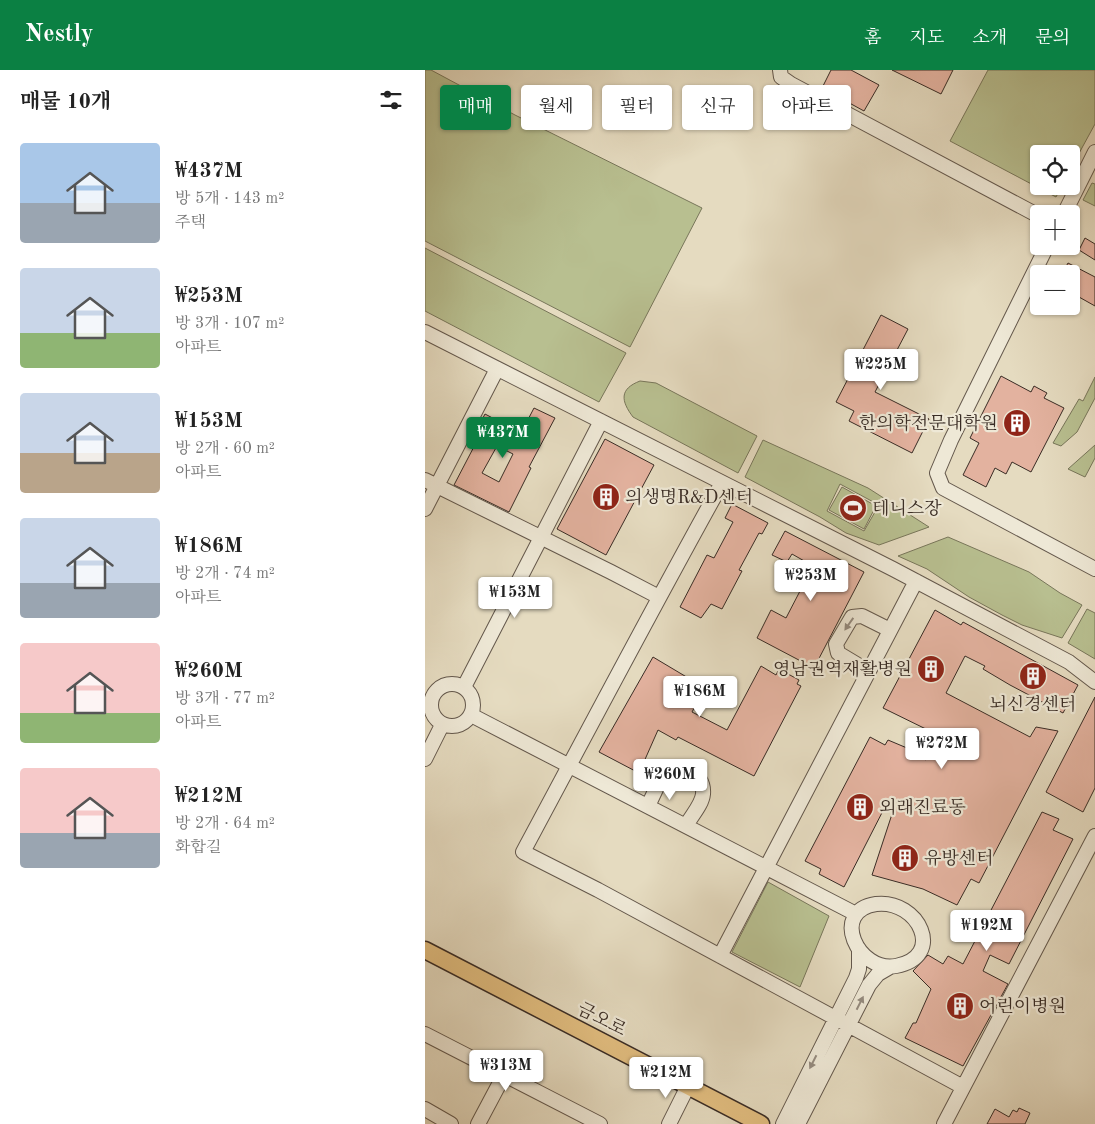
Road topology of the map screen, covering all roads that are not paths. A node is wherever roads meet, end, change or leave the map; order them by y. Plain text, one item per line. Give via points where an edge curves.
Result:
1 (776, 72) edge
2 (1095, 152) edge
3 (1068, 205) edge
4 (1030, 211) edge
5 (1043, 255) edge
6 (425, 332) edge
7 (497, 369) junction
8 (601, 421) junction
9 (431, 483) edge
10 (722, 483) junction
11 (425, 509) edge
12 (541, 537) junction
13 (1095, 569) edge
14 (916, 581) junction
15 (659, 597) junction
16 (890, 630) junction
17 (869, 671) junction
18 (1095, 682) edge
19 (463, 687) junction
20 (429, 692) edge
21 (471, 715) junction
22 (442, 725) junction
23 (425, 758) edge
24 (569, 766) junction
25 (648, 806) junction
26 (686, 826) junction
27 (1095, 836) edge
28 (767, 867) junction
29 (856, 914) junction
30 (859, 949) junction
31 (425, 950) edge
32 (720, 956) junction
33 (890, 967) junction
34 (835, 1018) junction
35 (848, 1025) junction
36 (425, 1034) edge
37 (868, 1036) junction
38 (504, 1074) junction
39 (823, 1074) junction
40 (688, 1086) junction
41 (963, 1087) junction
42 (425, 1109) edge
43 (451, 1124) edge
44 (478, 1124) edge
45 (601, 1124) edge
46 (669, 1124) edge
47 (761, 1124) edge
48 (783, 1124) edge
49 (798, 1124) edge
50 (944, 1124) edge

1 - 4 street via 799,88
2 - 3 street
5 - 13 street via 937,473 943,488
6 - 7 street
7 - 8 street
7 - 9 street
8 - 10 street
8 - 12 street
9 - 11 street
9 - 12 street
10 - 14 street
10 - 15 street
12 - 15 street
12 - 19 street
14 - 16 street
14 - 18 street via 1069,662
15 - 24 street
16 - 17 street
16 -> 17 street via 861,616 853,617 836,644 838,653
17 - 28 street
19 - 20 street via 450,684
19 - 21 street via 473,703
20 - 22 street via 432,715
21 - 22 street via 455,726
21 - 24 street
22 - 23 street
24 - 25 street
24 - 32 street via 523,852
25 - 26 street
25 - 26 street via 664,772 684,768 693,772 703,794
26 - 28 street
27 - 41 street
28 - 29 street
28 - 32 street
29 - 30 street via 851,922
29 - 33 street via 870,905 893,905 909,914 920,926 923,944 917,956
30 - 33 street via 872,962
30 - 34 street via 859,969
31 - 40 main road, 금오로
32 - 34 street
35 -> 33 street via 869,984
34 - 35 street
34 -> 48 street
35 - 37 street
35 - 39 street
36 - 38 street
37 - 39 street via 850,1040 833,1066
37 - 41 street
38 - 44 street
38 - 45 street
39 - 49 street
40 - 46 street
40 - 47 main road, 금오로
41 - 50 street
42 - 43 street

